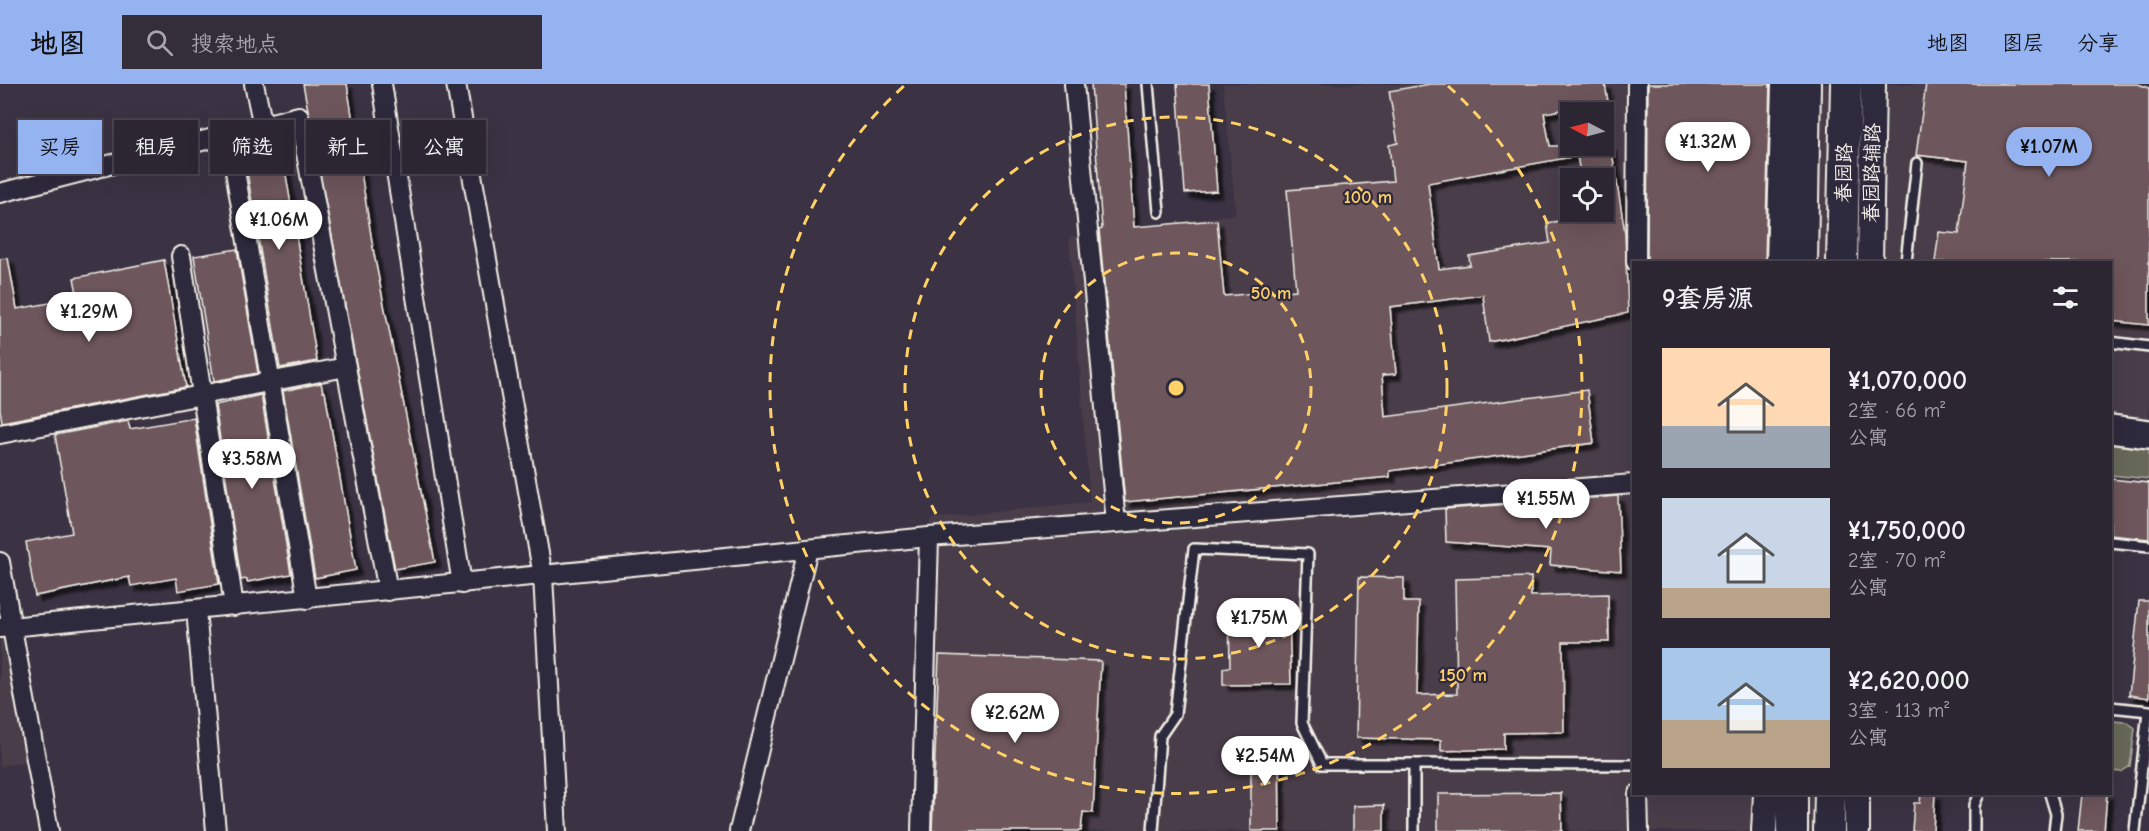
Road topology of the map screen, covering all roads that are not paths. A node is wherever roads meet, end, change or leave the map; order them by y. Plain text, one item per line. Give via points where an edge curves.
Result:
1 (254, 84) edge
2 (382, 84) edge
3 (456, 84) edge
4 (1074, 84) edge
5 (1148, 84) edge
6 (1637, 84) edge
7 (1784, 84) edge
8 (1805, 84) edge
9 (1846, 84) edge
10 (1873, 84) edge
11 (262, 120) edge
12 (285, 120) edge
13 (210, 140) edge
14 (1917, 163) dead end
15 (235, 174) edge
16 (0, 193) edge
17 (1159, 212) dead end
18 (181, 256) dead end
19 (1636, 261) edge
20 (1779, 261) edge
21 (1802, 261) edge
22 (1842, 261) edge
23 (1870, 261) edge
24 (1906, 261) edge
25 (2112, 342) edge
26 (2149, 347) edge
27 (346, 367) junction
28 (270, 382) junction
29 (201, 395) junction
30 (2112, 429) edge
31 (0, 434) edge
32 (2149, 434) edge
33 (1632, 484) edge
34 (1116, 523) junction
35 (929, 537) junction
36 (2112, 542) edge
37 (2149, 546) edge
38 (807, 549) junction
39 (0, 562) edge
40 (543, 576) junction
41 (462, 584) junction
42 (388, 591) junction
43 (307, 599) junction
44 (234, 606) junction
45 (196, 610) junction
46 (6, 627) edge
47 (2112, 707) edge
48 (2148, 711) edge
49 (1414, 764) junction
50 (1632, 765) edge
51 (1638, 795) edge
52 (1766, 795) edge
53 (1792, 795) edge
54 (1830, 795) edge
55 (1857, 795) edge
56 (1979, 795) edge
57 (2050, 795) edge
58 (49, 831) edge
59 (216, 831) edge
60 (557, 831) edge
61 (739, 831) edge
62 (921, 831) edge
63 (1153, 831) edge
64 (1414, 831) edge
65 (1639, 831) edge
66 (1764, 831) edge
67 (1792, 831) edge
68 (1829, 831) edge
69 (1857, 831) edge
70 (1974, 831) edge
71 (2054, 831) edge
72 (2135, 831) edge

1 - 11 street
2 - 41 street
3 - 40 street
4 - 34 street
5 - 17 lane
6 - 19 street
7 - 20 street
8 - 21 main road, 春园路
9 - 22 main road, 春园路
10 - 23 street, 春园路辅路
12 - 27 street via 299,116
13 - 16 street
14 - 24 lane
15 - 28 street
18 - 29 street
25 - 26 lane
27 - 28 street
27 - 42 street
28 - 29 street
28 - 43 street
29 - 31 street
29 - 44 street
30 - 32 main road
33 - 34 street
34 - 35 street
35 - 38 street
35 - 62 street
36 - 37 lane
38 - 40 street
38 - 61 street
39 - 46 street
40 - 41 street
40 - 60 street
41 - 42 street
42 - 43 street
43 - 44 street
44 - 45 street
45 - 46 street
45 - 59 street
46 - 58 street
47 - 48 lane
48 - 72 lane
49 - 50 lane
49 - 63 lane via 1322,764 1302,723 1308,555 1194,549 1174,714 1160,736
49 - 64 lane
51 - 65 street
52 - 66 street
53 - 67 main road
54 - 68 main road
55 - 69 street
56 - 70 lane via 1974,805
57 - 71 lane via 2056,814

